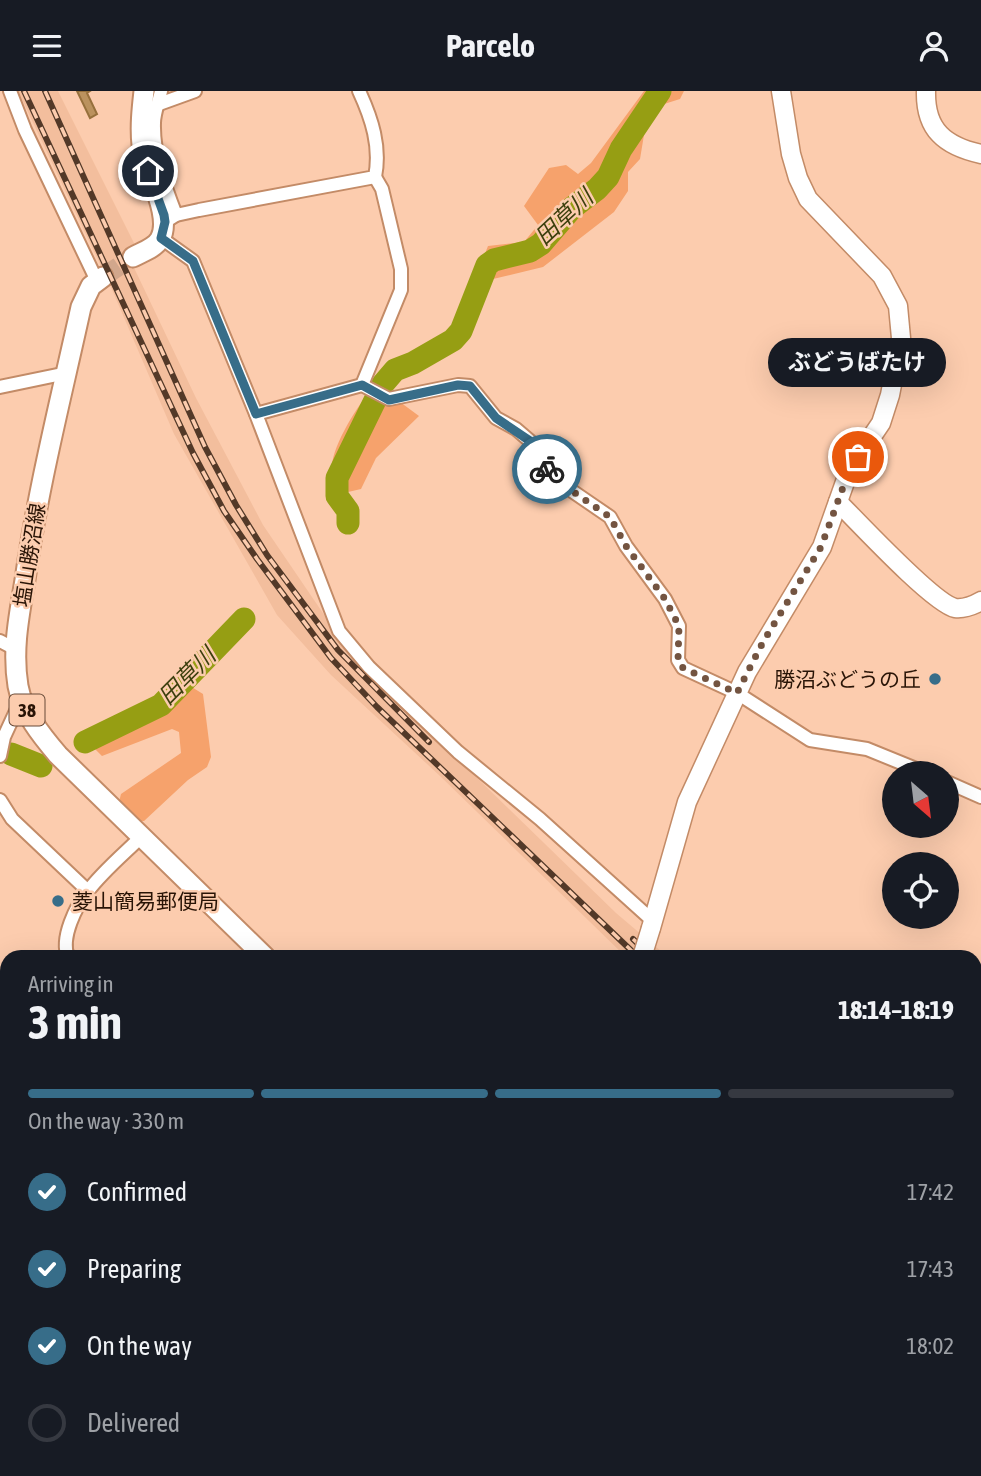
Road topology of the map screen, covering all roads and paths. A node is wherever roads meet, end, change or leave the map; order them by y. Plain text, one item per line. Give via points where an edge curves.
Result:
1 (10, 91) edge
2 (144, 91) edge
3 (195, 91) edge
4 (359, 91) edge
5 (781, 91) edge
6 (926, 91) edge
7 (160, 98) edge
8 (981, 154) edge
9 (374, 177) junction
10 (167, 225) junction
11 (133, 257) tunnel mouth
12 (100, 279) joint
13 (67, 373) junction
14 (363, 385) junction
15 (0, 387) edge
16 (256, 414) junction
17 (838, 502) junction
18 (981, 601) edge
19 (7, 645) edge
20 (737, 693) junction
21 (22, 698) junction
22 (0, 755) edge
23 (896, 761) edge
24 (959, 787) edge
25 (981, 797) edge
26 (0, 800) edge
27 (142, 835) junction
28 (88, 891) junction
29 (652, 925) junction
30 (66, 950) edge
31 (258, 950) edge
32 (644, 950) edge

1 - 12 street
2 - 10 main road via 142,145
3 - 7 street
4 - 9 street via 371,116 376,143
5 - 17 street via 791,154 808,199 882,276 898,306 901,338 890,395 881,423 858,457
6 - 8 street via 936,130 959,149
7 - 10 street via 153,121
9 - 10 street
9 - 14 street via 382,189 401,269 401,290
10 - 11 main road via 156,244
10 - 16 street via 193,261
12 - 13 main road, 塩山勝沼線 / 38 via 84,298
13 - 15 street
13 - 19 main road, 塩山勝沼線 / 38
14 - 16 street
14 - 20 street via 389,400 470,386 496,418 530,441 556,480 610,517 679,626 678,660 683,668
16 - 29 street via 339,631 369,667 458,752 540,819
17 - 18 street via 932,594 954,608
17 - 20 street via 821,547
19 - 21 main road, 塩山勝沼線 / 38
20 - 23 street via 810,740 867,749
20 - 29 street via 687,802
21 - 22 street
21 - 27 main road, 塩山勝沼線 / 38 via 39,732 58,755
24 - 25 street
26 - 28 street via 12,819
27 - 28 street
27 - 31 main road, 塩山勝沼線 / 38
28 - 30 street via 71,923
29 - 32 street, bridge

